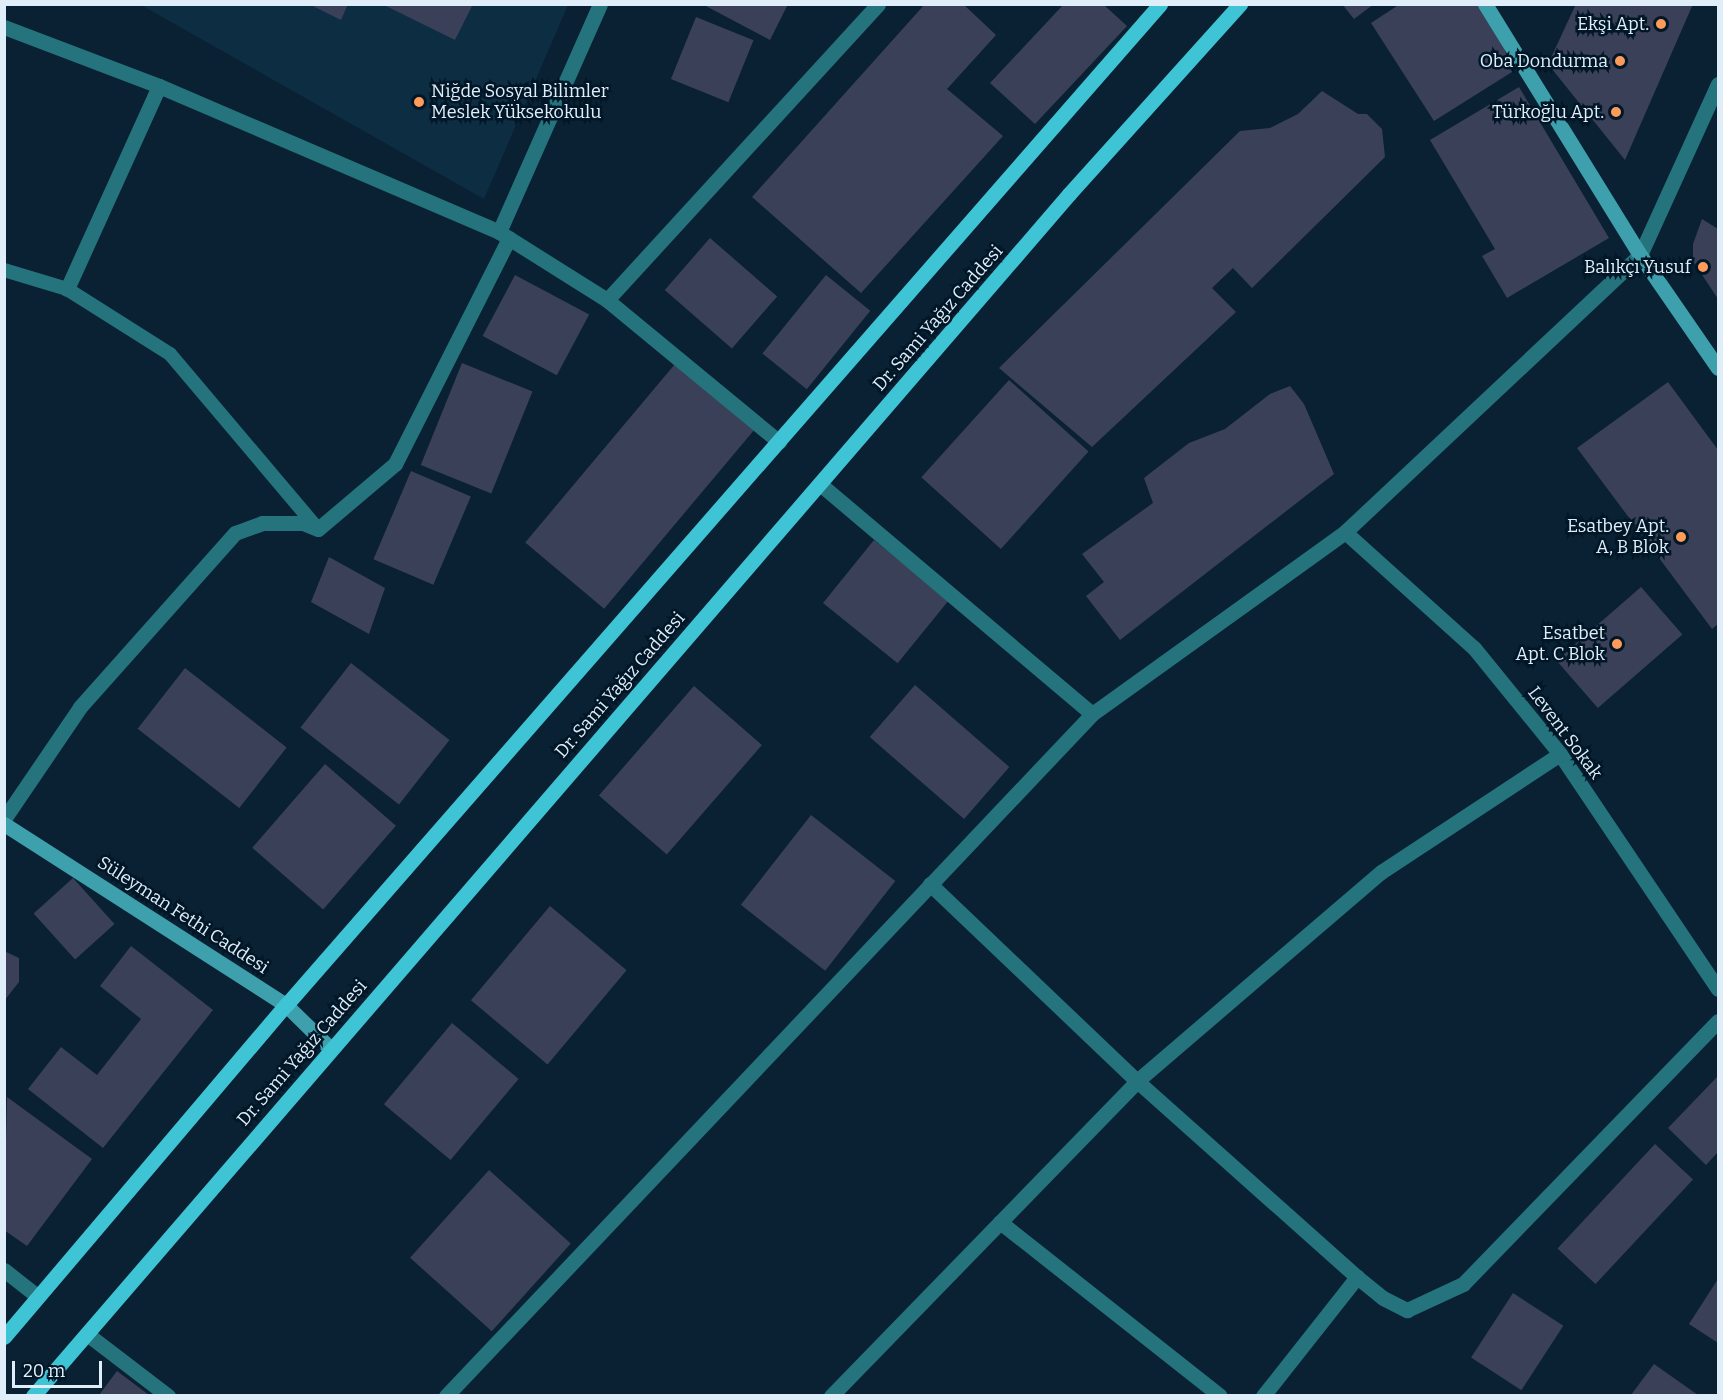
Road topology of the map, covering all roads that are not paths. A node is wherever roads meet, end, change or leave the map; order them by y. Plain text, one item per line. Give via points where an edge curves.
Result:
1 (600, 4) edge
2 (878, 4) edge
3 (1160, 4) edge
4 (1240, 4) edge
5 (1485, 4) edge
6 (4, 27) edge
7 (1719, 84) edge
8 (159, 86) junction
9 (504, 235) junction
10 (1640, 255) junction
11 (4, 270) edge
12 (67, 289) junction
13 (607, 300) junction
14 (1719, 368) edge
15 (779, 442) junction
16 (820, 484) junction
17 (318, 529) junction
18 (1345, 532) junction
19 (1092, 714) junction
20 (1560, 754) junction
21 (4, 819) edge
22 (4, 824) edge
23 (930, 884) junction
24 (1719, 989) edge
25 (286, 1005) junction
26 (1719, 1022) edge
27 (331, 1049) junction
28 (1137, 1081) junction
29 (1000, 1222) junction
30 (4, 1270) edge
31 (1358, 1277) junction
32 (37, 1296) junction
33 (87, 1334) junction
34 (4, 1337) edge
35 (33, 1395) edge
36 (168, 1395) edge
37 (446, 1395) edge
38 (831, 1395) edge
39 (1220, 1395) edge
40 (1263, 1395) edge

1 - 9 street
2 - 13 street
3 - 15 main road
4 - 16 main road, Dr. Sami Yağız Caddesi
5 - 10 main road
6 - 8 street
7 - 10 street
8 - 9 street
8 - 12 street
9 - 13 street
9 - 17 street via 396,464
10 - 14 main road
10 - 18 street
11 - 12 lane
12 - 17 lane via 170,354
13 - 15 street
15 - 25 main road
16 - 19 street
16 - 27 main road, Dr. Sami Yağız Caddesi
17 - 21 street via 303,523 262,523 236,533 80,707
18 - 19 street
18 - 20 street, Levent Sokak via 1474,648
19 - 23 street
20 - 24 street, Levent Sokak
20 - 28 street via 1381,872
22 - 25 main road, Süleyman Fethi Caddesi
23 - 28 street
23 - 37 street
25 - 27 main road, Süleyman Fethi Caddesi
25 - 32 main road
26 - 31 street via 1462,1284 1407,1310 1383,1298
27 - 33 main road, Dr. Sami Yağız Caddesi
28 - 29 street
28 - 31 street
29 - 38 street
29 - 39 street
30 - 32 street
31 - 40 street
32 - 34 main road
33 - 35 main road, Dr. Sami Yağız Caddesi
33 - 36 street

